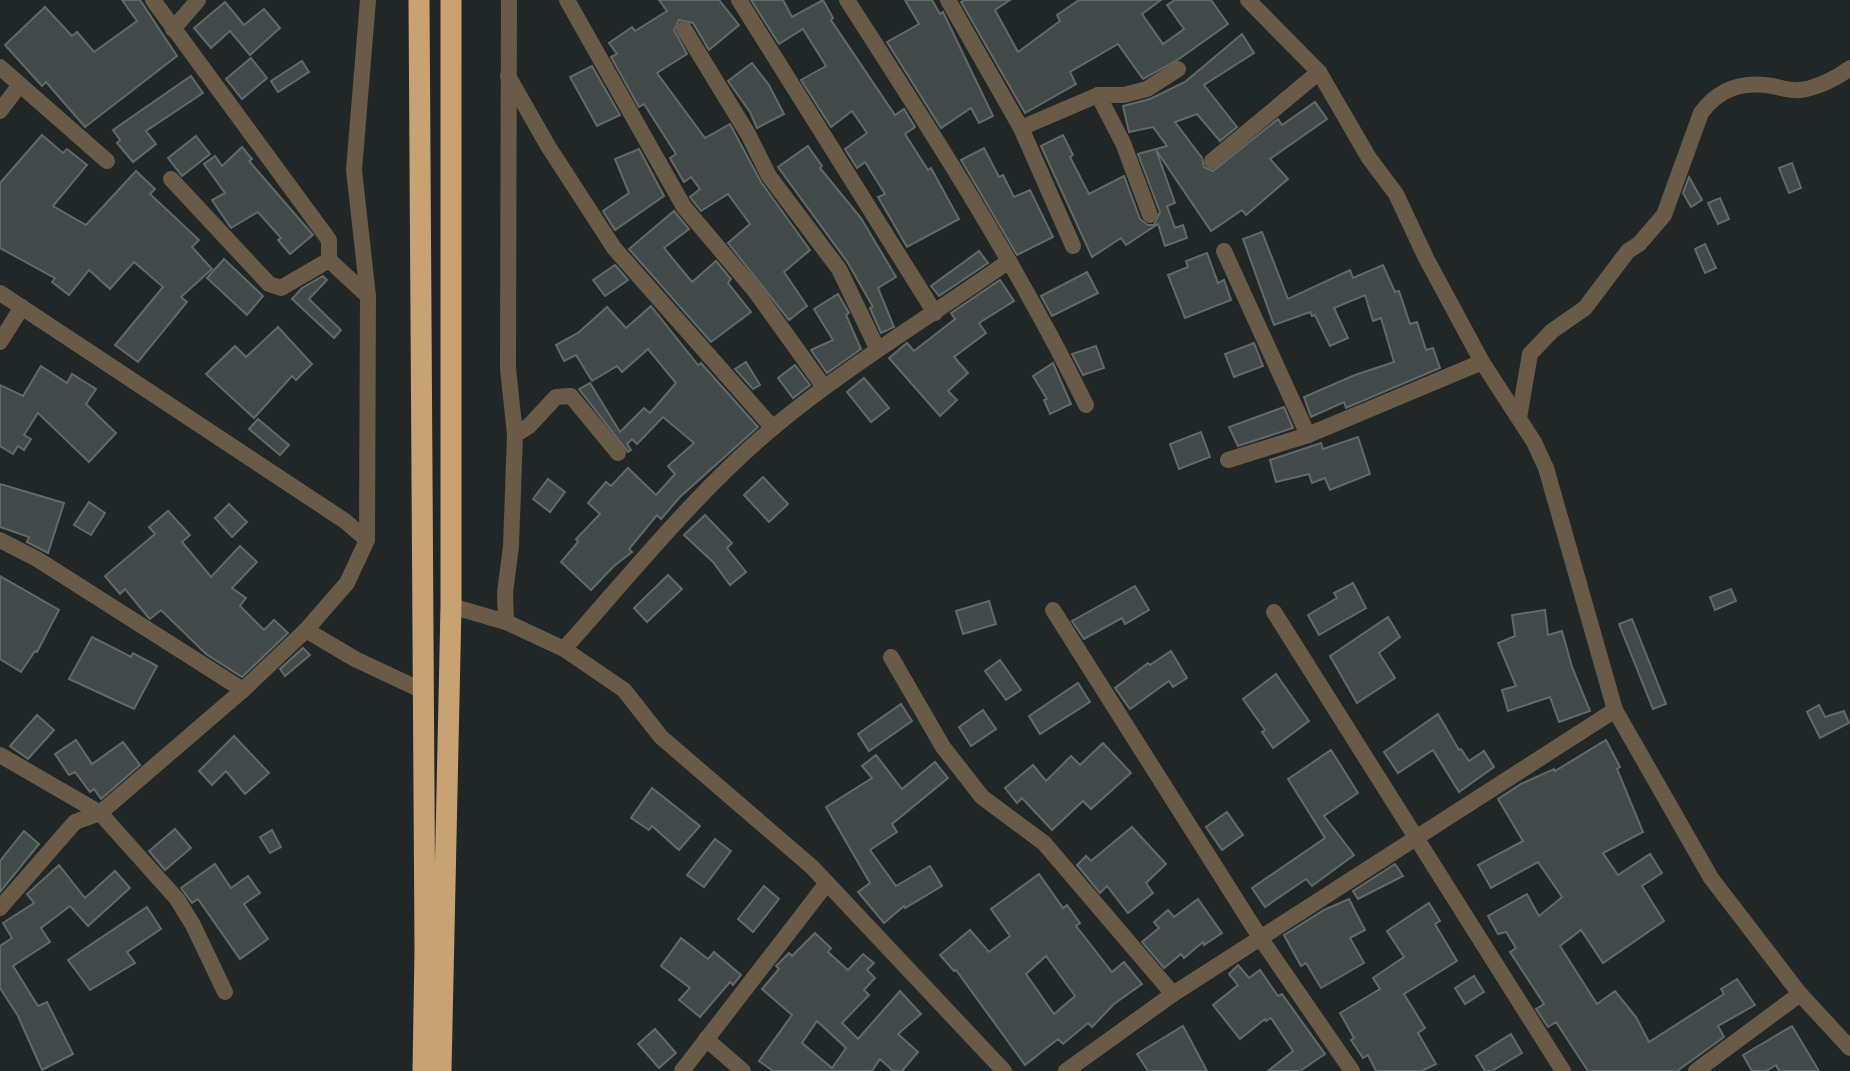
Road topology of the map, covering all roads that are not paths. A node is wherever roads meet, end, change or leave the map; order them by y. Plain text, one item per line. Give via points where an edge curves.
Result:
1 (153, 0) edge
2 (198, 0) edge
3 (368, 0) edge
4 (419, 0) edge
5 (451, 0) edge
6 (509, 0) edge
7 (567, 0) edge
8 (739, 0) edge
9 (846, 0) edge
10 (948, 0) edge
11 (1248, 0) edge
12 (173, 29) junction
13 (684, 29) dead end
14 (0, 67) edge
15 (1850, 68) edge
16 (1178, 69) dead end
17 (1319, 72) junction
18 (507, 75) junction
19 (19, 86) junction
20 (1098, 95) junction
21 (0, 111) edge
22 (1021, 128) junction
23 (1212, 160) dead end
24 (107, 161) dead end
25 (171, 179) dead end
26 (1150, 215) dead end
27 (1073, 246) dead end
28 (1224, 251) dead end
29 (329, 260) junction
30 (1009, 261) junction
31 (0, 293) edge
32 (368, 296) junction
33 (22, 307) junction
34 (935, 313) junction
35 (0, 342) edge
36 (877, 348) junction
37 (1482, 362) junction
38 (824, 387) junction
39 (1086, 405) dead end
40 (1519, 418) junction
41 (773, 428) junction
42 (514, 435) junction
43 (1308, 435) junction
44 (618, 453) dead end
45 (1228, 460) dead end
46 (0, 540) edge
47 (367, 540) junction
48 (452, 606) junction
49 (1052, 610) dead end
50 (1274, 612) dead end
51 (506, 622) junction
52 (306, 630) junction
53 (564, 649) junction
54 (891, 657) dead end
55 (243, 690) junction
56 (423, 691) junction
57 (1615, 710) junction
58 (0, 755) edge
59 (100, 813) junction
60 (1414, 837) junction
61 (827, 883) junction
62 (0, 908) edge
63 (1261, 939) junction
64 (435, 950) junction
65 (225, 992) dead end
66 (1173, 994) junction
67 (1800, 994) junction
68 (706, 1039) junction
69 (1850, 1048) edge
70 (423, 1071) edge
71 (441, 1071) edge
72 (682, 1071) edge
73 (743, 1071) edge
74 (1004, 1071) edge
75 (1066, 1071) edge
76 (1352, 1071) edge
77 (1563, 1071) edge
78 (1696, 1071) edge

1 - 12 street
2 - 12 street
3 - 32 street via 354,170
4 - 56 highway
5 - 48 highway
6 - 18 street
7 - 38 street via 684,207 755,291
8 - 34 street
9 - 30 street via 948,156
10 - 22 street
11 - 17 street
12 - 29 street via 329,240
13 - 36 street via 769,176 839,269
14 - 19 street
15 - 40 street via 1798,91 1753,83 1725,89 1710,101 1701,113 1664,215 1628,251 1585,308 1552,331 1530,354
16 - 20 street via 1147,89
17 - 23 street
17 - 37 street via 1369,158 1396,194
18 - 41 street via 614,248
18 - 42 street via 509,368
19 - 21 street
19 - 24 street
20 - 22 street
20 - 26 street via 1123,143
22 - 27 street
25 - 29 street via 269,284 281,288
28 - 43 street
29 - 32 street
30 - 34 street
30 - 39 street via 1038,306
31 - 33 street
32 - 47 street
33 - 35 street
33 - 47 street
34 - 36 street
36 - 38 street
37 - 40 street
37 - 43 street
38 - 41 street
40 - 57 street via 1546,468
41 - 53 street via 694,503
42 - 44 street via 556,397 570,396
42 - 51 street
43 - 45 street
46 - 55 street
47 - 52 street via 347,583
48 - 51 street
48 - 64 highway
49 - 63 street
50 - 60 street
51 - 53 street
52 - 55 street
52 - 56 street
53 - 61 street via 624,690 662,737
54 - 66 street via 943,747 982,797 1044,843
55 - 59 street
56 - 64 highway
57 - 60 street
57 - 67 street via 1711,878
58 - 59 street
59 - 62 street via 75,822
59 - 65 street via 177,899
60 - 63 street
60 - 77 street
61 - 68 street
61 - 74 street
63 - 66 street
63 - 76 street
64 - 70 highway
64 - 71 highway
66 - 75 street
67 - 69 street
67 - 78 street
68 - 72 street
68 - 73 street

